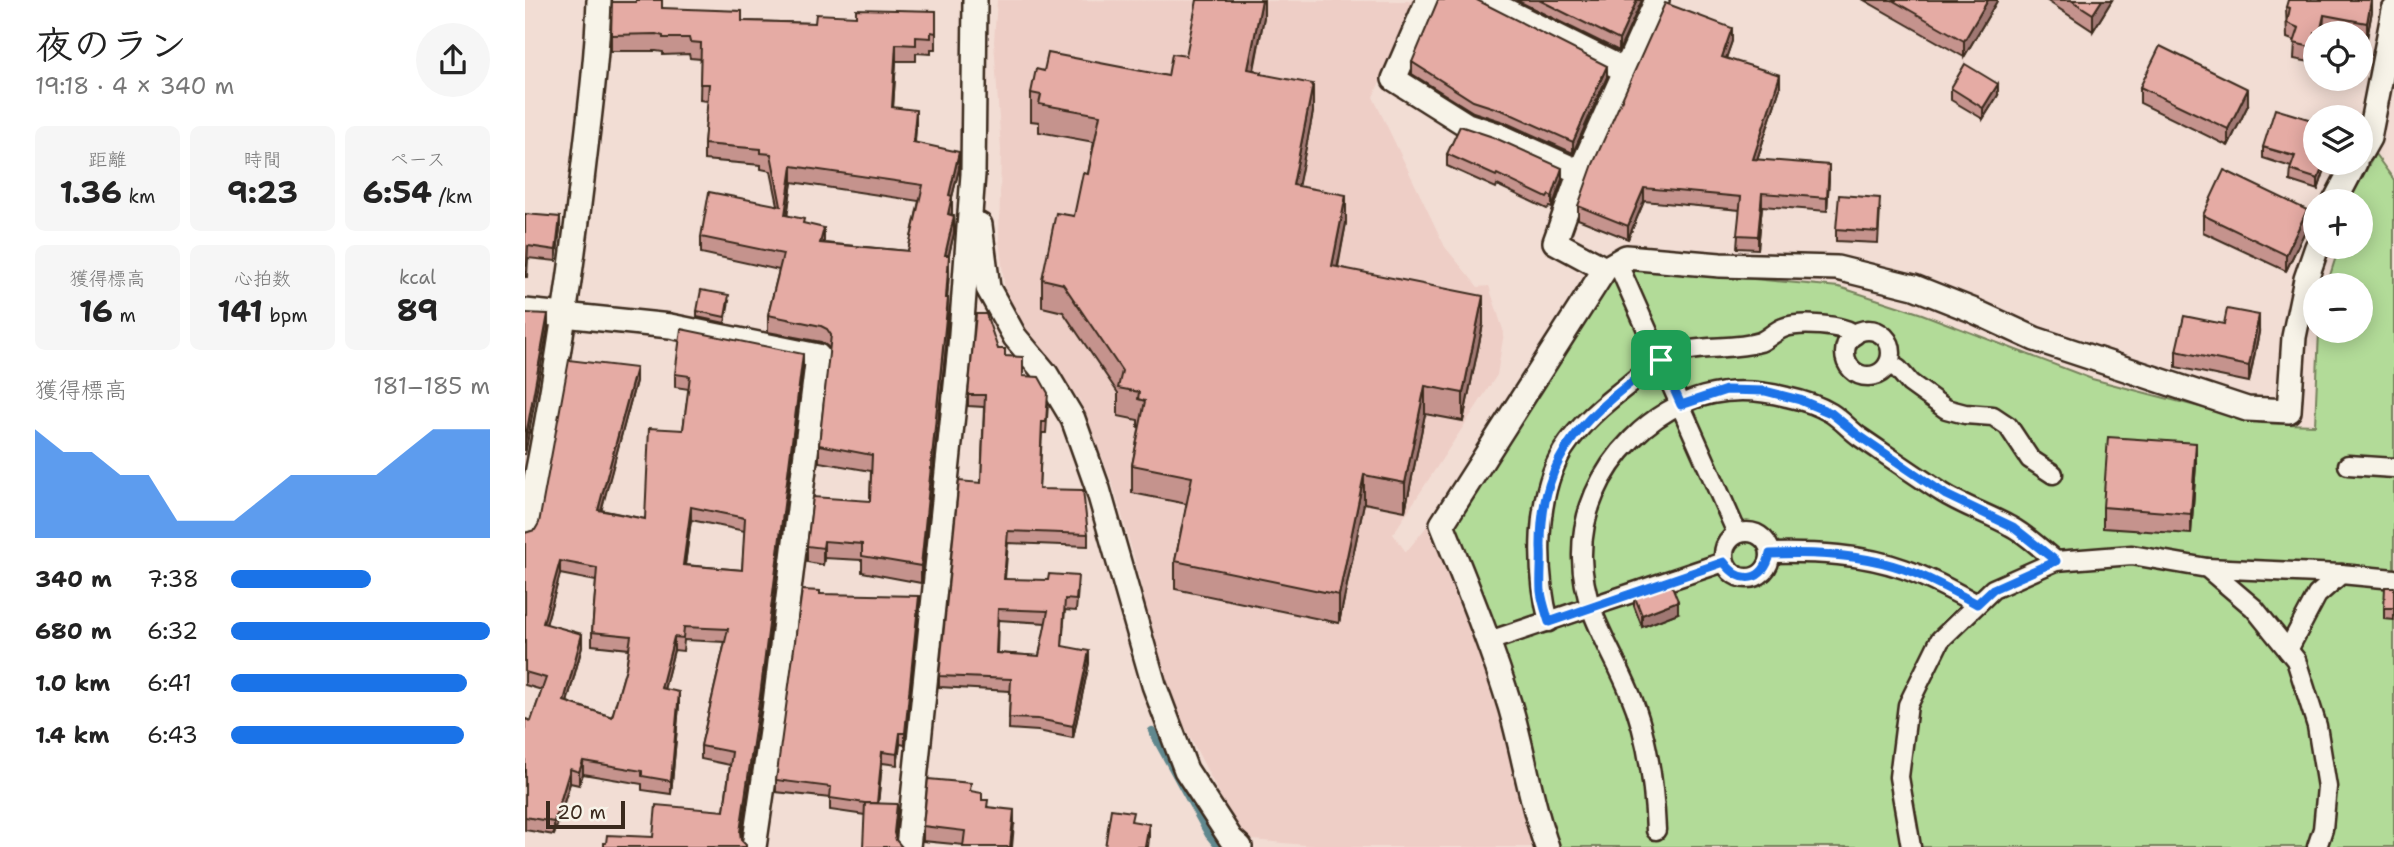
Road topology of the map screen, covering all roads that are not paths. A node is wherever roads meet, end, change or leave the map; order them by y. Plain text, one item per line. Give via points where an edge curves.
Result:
1 (599, 0) edge
2 (975, 0) edge
3 (1428, 0) edge
4 (1485, 0) edge
5 (1657, 0) edge
6 (2394, 10) edge
7 (1627, 71) junction
8 (2373, 118) edge
9 (1580, 172) junction
10 (973, 174) junction
11 (2313, 259) edge
12 (1611, 265) junction
13 (525, 311) edge
14 (564, 316) junction
15 (1855, 335) junction
16 (1661, 360) junction
17 (1889, 365) junction
18 (1681, 405) junction
19 (2348, 465) dead end
20 (2394, 468) edge
21 (2053, 474) dead end
22 (525, 533) edge
23 (1737, 533) junction
24 (1770, 554) junction
25 (2056, 561) junction
26 (1724, 562) junction
27 (2207, 568) junction
28 (2341, 574) junction
29 (2394, 579) edge
30 (1977, 604) junction
31 (1590, 609) junction
32 (1549, 622) junction
33 (1498, 638) dead end
34 (2288, 650) junction
35 (1656, 830) dead end
36 (754, 847) edge
37 (908, 847) edge
38 (1240, 847) edge
39 (1547, 847) edge
40 (1911, 847) edge
41 (2317, 847) edge

1 - 14 street via 597,57
2 - 10 street
3 - 9 street via 1394,79 1467,125
4 - 7 street
5 - 7 street
6 - 8 street
7 - 9 street
9 - 12 street via 1555,242
10 - 37 street via 960,347
10 - 38 street via 988,288 1014,337 1046,374 1073,419 1098,489 1154,685 1186,770
11 - 12 street via 2294,337 2289,411 2248,409 2224,402 2035,339 1914,287 1837,268 1626,257
12 - 16 street
12 - 39 street via 1441,524 1511,709
13 - 14 street
14 - 22 street
14 - 36 street via 670,326 818,356
15 - 16 street via 1812,323 1783,328 1762,341 1695,348
15 - 17 street via 1870,329 1880,332 1892,352
15 - 17 street via 1846,352 1854,371 1866,376 1879,374
16 - 18 street
16 - 32 street via 1603,404 1563,450 1548,487 1541,522 1541,593
17 - 21 street via 1946,409 1993,416 2008,426 2030,459
18 - 23 street
18 - 25 street via 1726,390 1765,391 1810,404 1831,413 1946,495 2013,527
18 - 31 street via 1639,432 1596,489 1588,507 1582,557
19 - 20 street
23 - 24 street via 1759,534
23 - 26 street via 1725,545
24 - 26 street via 1758,576 1744,578 1732,573
24 - 30 street via 1856,557 1902,568
25 - 27 street via 2132,555
25 - 30 street via 1993,589
26 - 31 street
27 - 28 street
27 - 34 street via 2254,608
28 - 29 street
28 - 34 street via 2317,595
30 - 40 street via 1940,640 1907,705 1899,777
31 - 32 street
31 - 35 street via 1630,692 1644,738
32 - 33 street
34 - 41 street via 2296,660 2317,726 2327,788

